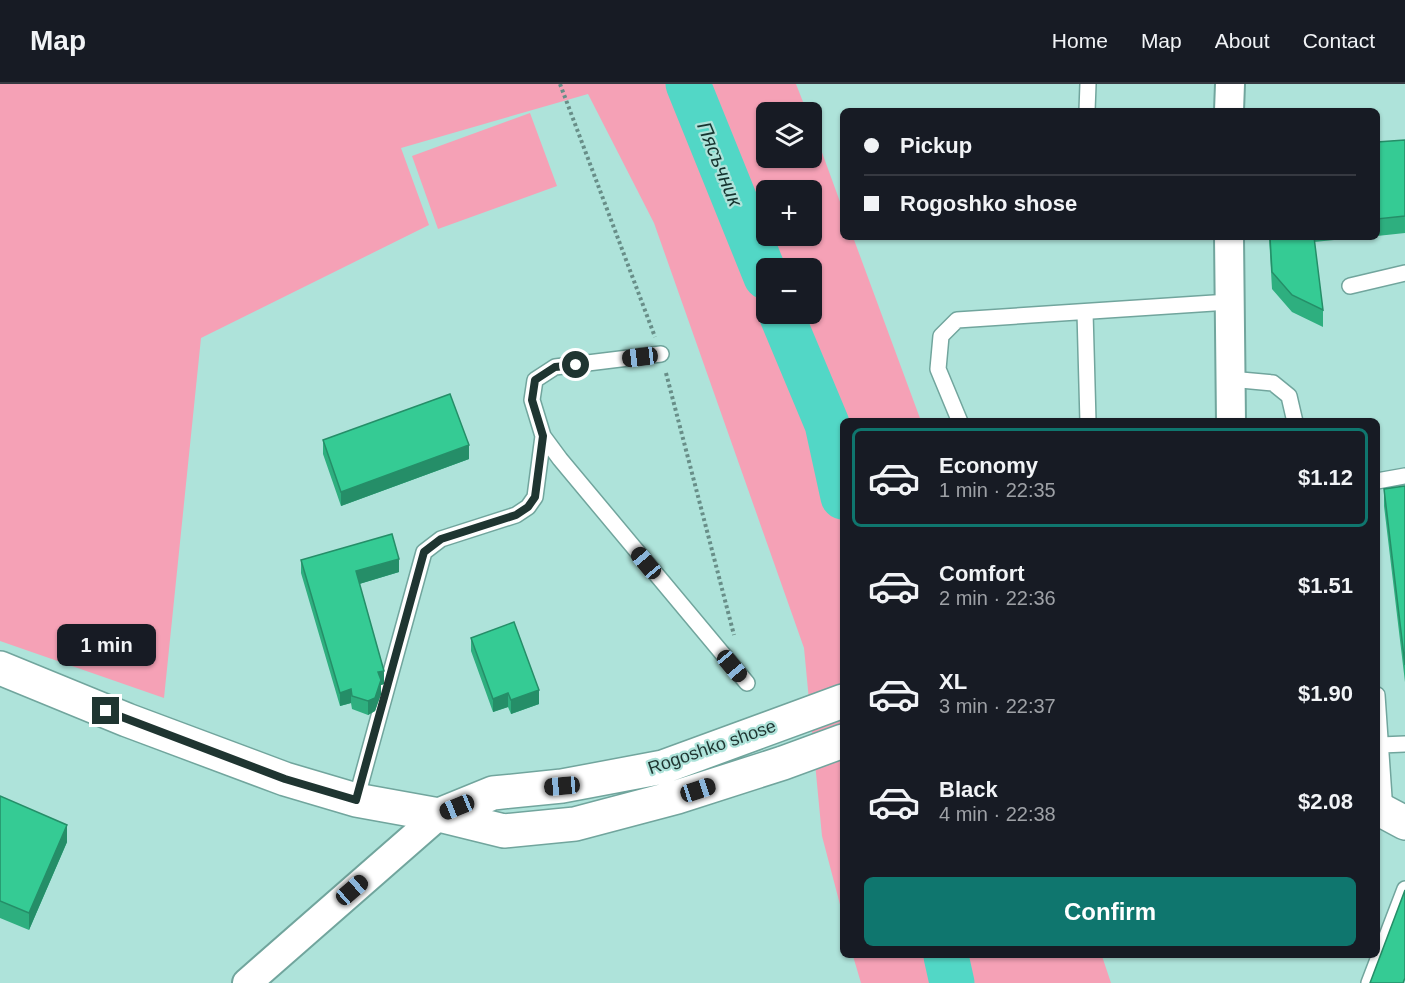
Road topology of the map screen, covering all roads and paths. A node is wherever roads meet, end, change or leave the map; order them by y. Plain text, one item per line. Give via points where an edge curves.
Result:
1 (560, 84) edge
2 (1088, 84) edge
3 (1230, 84) edge
4 (1087, 108) edge
5 (1229, 108) edge
6 (1229, 240) edge
7 (1405, 273) edge
8 (1350, 286) dead end
9 (1229, 302) junction
10 (1085, 312) junction
11 (661, 354) junction
12 (1230, 379) junction
13 (958, 418) edge
14 (1088, 418) edge
15 (1231, 418) edge
16 (1293, 418) edge
17 (543, 436) junction
18 (1405, 476) edge
19 (1380, 480) edge
20 (735, 638) dead end
21 (0, 668) edge
22 (747, 683) dead end
23 (840, 702) edge
24 (1380, 732) edge
25 (840, 742) edge
26 (1405, 744) edge
27 (1381, 745) junction
28 (356, 800) junction
29 (439, 814) junction
30 (1389, 815) edge
31 (1405, 889) edge
32 (1380, 954) edge
33 (1379, 958) edge
34 (247, 983) edge
35 (1369, 983) edge

1 - 11 path
2 - 4 lane
3 - 5 street
6 - 9 street
7 - 8 lane
9 - 10 lane
9 - 12 street
10 - 13 lane via 957,320 941,336 938,369
10 - 14 lane
11 - 17 lane via 555,367 535,380 532,400
11 - 20 path
12 - 15 street
12 - 16 lane via 1273,383 1289,396
17 - 22 lane
17 - 28 lane via 535,497 528,507 516,515 441,539 424,552
18 - 19 lane
21 - 28 main road, Rogoshko shose via 264,771
23 - 29 main road, Rogoshko shose via 663,767 562,786 493,793
24 - 27 lane
25 - 29 main road, Rogoshko shose via 677,797 575,824 504,831
26 - 27 lane
27 - 30 lane
28 - 29 main road, Rogoshko shose
29 - 34 street
31 - 32 lane
33 - 35 lane

